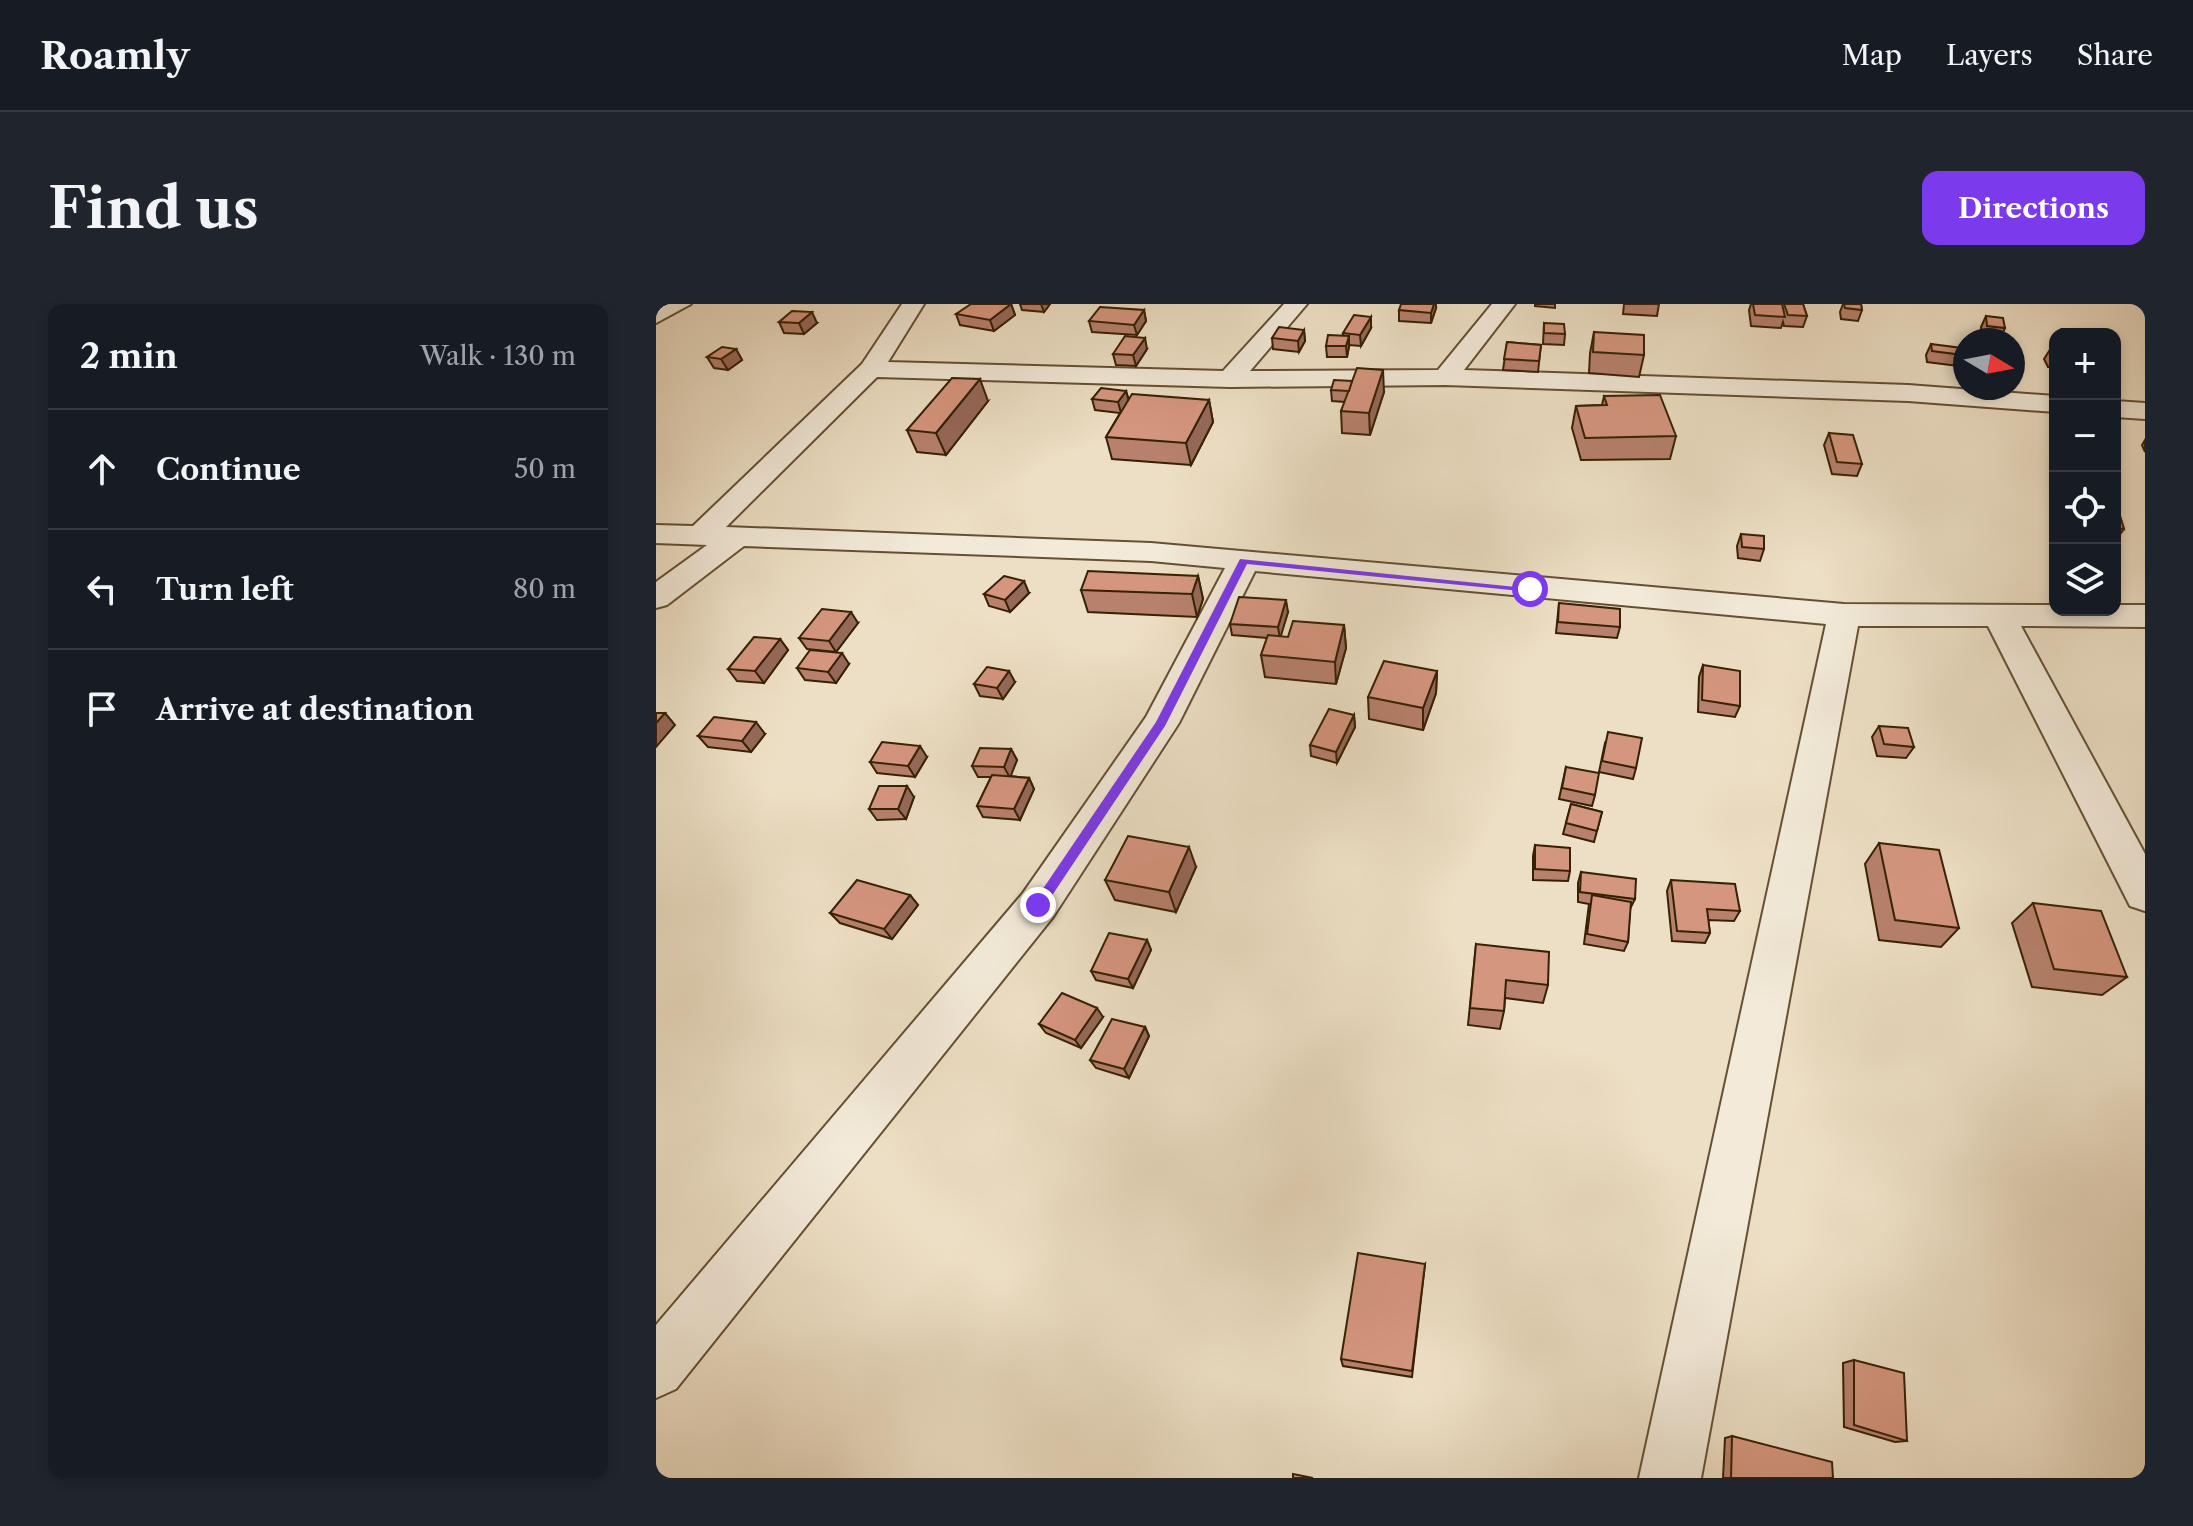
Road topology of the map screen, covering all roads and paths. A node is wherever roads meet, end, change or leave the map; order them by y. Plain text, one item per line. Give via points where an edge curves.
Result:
1 (680, 304) edge
2 (913, 304) edge
3 (1296, 304) edge
4 (1504, 304) edge
5 (656, 316) edge
6 (871, 369) junction
7 (1445, 377) junction
8 (1230, 379) junction
9 (2049, 404) edge
10 (2121, 409) edge
11 (2145, 411) edge
12 (656, 534) edge
13 (700, 536) junction
14 (736, 538) junction
15 (1244, 561) junction
16 (656, 598) edge
17 (1998, 614) junction
18 (1844, 615) junction
19 (2145, 616) edge
20 (2145, 894) edge
21 (656, 1369) edge
22 (1670, 1478) edge

1 - 5 street
2 - 6 street
3 - 8 street
4 - 7 street
6 - 8 street
6 - 13 street
7 - 8 street
7 - 9 street via 1908,393
10 - 11 street
12 - 13 street
13 - 14 street
14 - 15 street via 1151,552
14 - 16 street
15 - 18 street
15 - 21 street via 1161,723 1038,905
17 - 18 street
17 - 19 street
17 - 20 street
18 - 22 street

